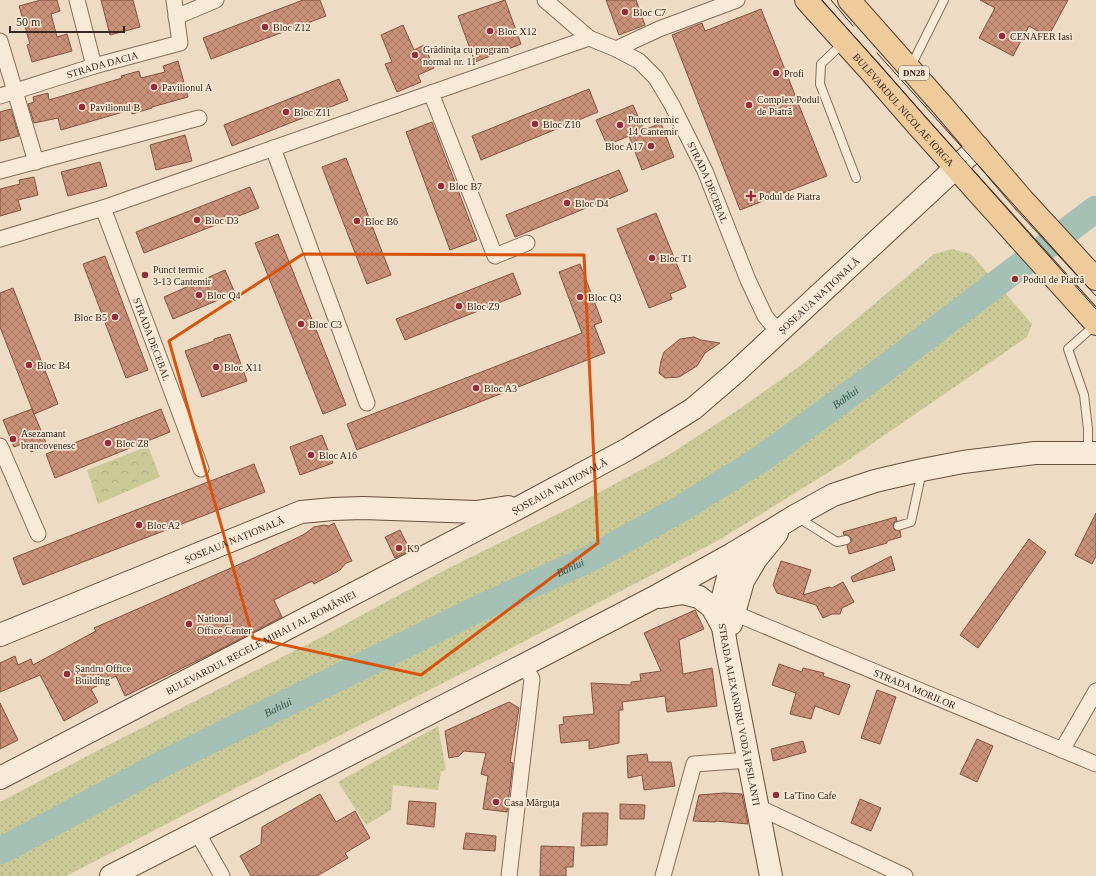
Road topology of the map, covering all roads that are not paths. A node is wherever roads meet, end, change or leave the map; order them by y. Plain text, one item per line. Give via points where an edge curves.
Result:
1 (77, 0) edge
2 (174, 0) edge
3 (216, 0) edge
4 (545, 0) edge
5 (737, 0) edge
6 (806, 0) edge
7 (849, 0) edge
8 (944, 0) edge
9 (176, 17) junction
10 (589, 38) junction
11 (0, 41) edge
12 (844, 42) junction
13 (616, 49) junction
14 (94, 66) junction
15 (910, 68) junction
16 (15, 91) junction
17 (431, 92) junction
18 (0, 96) edge
19 (199, 118) dead end
20 (978, 147) junction
21 (273, 148) junction
22 (36, 162) junction
23 (955, 168) junction
24 (0, 171) edge
25 (856, 178) dead end
26 (103, 208) junction
27 (0, 239) edge
28 (527, 244) dead end
29 (1096, 279) edge
30 (1096, 324) edge
31 (778, 332) junction
32 (367, 402) dead end
33 (0, 446) edge
34 (1092, 452) edge
35 (201, 469) dead end
36 (922, 470) junction
37 (522, 506) junction
38 (790, 519) junction
39 (898, 526) dead end
40 (38, 534) dead end
41 (846, 540) dead end
42 (734, 553) junction
43 (651, 599) junction
44 (728, 628) junction
45 (0, 635) edge
46 (524, 665) junction
47 (1096, 691) edge
48 (1062, 750) junction
49 (749, 760) junction
50 (1096, 764) edge
51 (0, 778) edge
52 (758, 807) junction
53 (198, 832) junction
54 (111, 876) edge
55 (222, 876) edge
56 (509, 876) edge
57 (663, 876) edge
58 (771, 876) edge
59 (905, 876) edge

1 - 14 street
2 - 9 street, STRADA DACIA
3 - 9 street
4 - 10 street, STRADA DECEBAL
5 - 13 street via 659,29
6 - 12 main road, BULEVARDUL NICOLAE IORGA
7 - 15 main road, DN28
8 - 15 lane
9 - 14 street, STRADA DACIA via 180,43
10 - 13 street, STRADA DECEBAL
10 - 17 street
11 - 16 street
12 - 23 main road, BULEVARDUL NICOLAE IORGA
12 - 25 lane via 821,64 820,84
13 - 31 street, STRADA DECEBAL via 639,61 656,78 672,104 705,171 764,316
14 - 16 street, STRADA DACIA
15 - 20 main road, DN28
16 - 18 street, STRADA DACIA
16 - 22 street
17 - 21 street
17 - 28 street via 495,256
19 - 22 street
20 - 23 main road, ȘOSEAUA NAȚIONALĂ
20 - 29 main road, DN28
21 - 26 street
21 - 32 street
22 - 24 street
23 - 30 main road, BULEVARDUL NICOLAE IORGA
23 - 31 main road, ȘOSEAUA NAȚIONALĂ
26 - 27 street
26 - 35 street, STRADA DECEBAL
30 - 34 lane via 1068,349 1084,395
31 - 37 main road, ȘOSEAUA NAȚIONALĂ via 693,409 628,449
33 - 40 street
34 - 36 main road via 1035,453
36 - 38 main road via 875,481 834,495
36 - 39 lane via 911,522
37 - 45 main road, ȘOSEAUA NAȚIONALĂ via 476,512 363,508 301,512
37 - 51 main road, BULEVARDUL REGELE MIHAI I AL ROMÂNIEI
38 - 41 lane via 837,542
38 - 42 main road
38 - 44 main road via 756,559 743,581
42 - 43 main road
42 - 44 main road, STRADA ALEXANDRU VODĂ IPSILANTI via 720,609
43 - 44 main road via 683,593 699,597 712,607
43 - 46 main road
44 - 48 street, STRADA MORILOR
44 - 49 main road, STRADA ALEXANDRU VODĂ IPSILANTI
46 - 53 main road
46 - 56 street via 532,679
47 - 48 street
48 - 50 street, STRADA MORILOR
49 - 52 main road, STRADA ALEXANDRU VODĂ IPSILANTI
49 - 57 street via 694,764
52 - 58 main road, STRADA ALEXANDRU VODĂ IPSILANTI
52 - 59 street
53 - 54 main road
53 - 55 street

